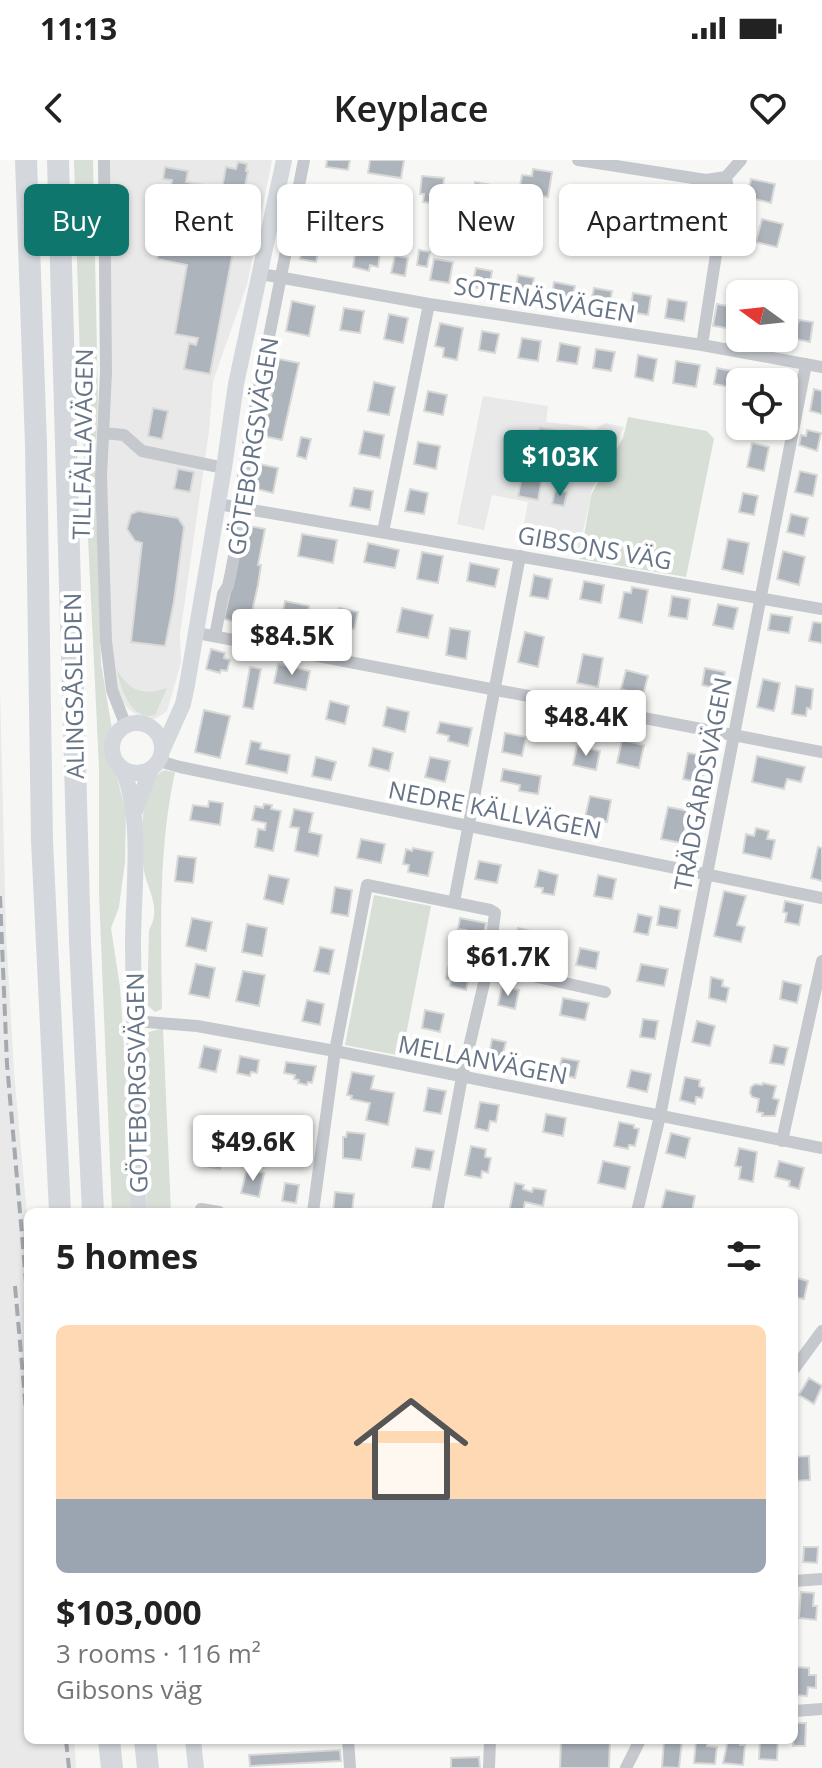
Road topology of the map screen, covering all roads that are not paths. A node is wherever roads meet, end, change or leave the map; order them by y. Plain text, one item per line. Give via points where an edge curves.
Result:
1 (26, 160) edge
2 (58, 160) edge
3 (104, 160) edge
4 (284, 160) edge
5 (304, 160) edge
6 (578, 160) edge
7 (741, 160) edge
8 (726, 177) junction
9 (261, 274) junction
10 (282, 278) junction
11 (429, 304) junction
12 (702, 345) junction
13 (806, 364) junction
14 (822, 367) edge
15 (103, 433) junction
16 (224, 468) junction
17 (218, 504) junction
18 (240, 507) junction
19 (383, 532) junction
20 (520, 556) junction
21 (762, 598) junction
22 (822, 609) edge
23 (197, 633) junction
24 (215, 636) junction
25 (495, 690) junction
26 (184, 694) junction
27 (145, 724) junction
28 (126, 726) junction
29 (734, 735) junction
30 (822, 752) edge
31 (157, 760) junction
32 (121, 767) junction
33 (135, 811) junction
34 (468, 827) junction
35 (707, 874) junction
36 (822, 898) edge
37 (454, 902) junction
38 (822, 961) edge
39 (488, 966) junction
40 (605, 992) dead end
41 (134, 1021) junction
42 (335, 1051) junction
43 (462, 1077) junction
44 (660, 1116) junction
45 (782, 1141) junction
46 (822, 1148) edge
47 (60, 1208) edge
48 (93, 1208) edge
49 (139, 1208) edge
50 (314, 1208) edge
51 (438, 1208) edge
52 (638, 1208) edge
53 (819, 1341) edge
54 (798, 1365) edge
55 (822, 1579) edge
56 (798, 1581) edge
57 (822, 1709) edge
58 (798, 1711) edge
59 (109, 1744) edge
60 (145, 1744) edge
61 (193, 1744) edge
62 (348, 1744) edge
63 (490, 1744) edge
64 (638, 1744) edge
65 (112, 1768) edge
66 (148, 1768) edge
67 (196, 1768) edge
68 (350, 1768) edge
69 (489, 1768) edge
70 (626, 1768) edge

1 - 47 highway via 42,841
2 - 48 highway, ALINGSÅSLEDEN
3 - 15 street, TILLFÄLLAVÄGEN
4 - 9 street, GÖTEBORGSVÄGEN
5 - 10 street, GÖTEBORGSVÄGEN
6 - 8 street via 706,180
7 - 8 street
8 - 12 street via 729,195
9 - 10 street, SOTENÄSVÄGEN
9 - 16 street, GÖTEBORGSVÄGEN
10 - 11 street, SOTENÄSVÄGEN
10 - 18 street, GÖTEBORGSVÄGEN
11 - 12 street, SOTENÄSVÄGEN
11 - 19 street
12 - 13 street, SOTENÄSVÄGEN
13 - 14 street, SOTENÄSVÄGEN
13 - 21 street, TRÄDGÅRDSVÄGEN
15 - 16 street, GÖTEBORGSVÄGEN via 124,435 142,451
15 - 28 street, TILLFÄLLAVÄGEN via 106,641 112,690
16 - 17 street, GÖTEBORGSVÄGEN
17 - 18 street, GIBSONS VÄG
17 - 23 street, GÖTEBORGSVÄGEN
18 - 19 street, GIBSONS VÄG
18 - 24 street, GÖTEBORGSVÄGEN via 234,559
19 - 20 street, GIBSONS VÄG
20 - 21 street, GIBSONS VÄG
20 - 25 street
21 - 22 street, GIBSONS VÄG
21 - 29 street, TRÄDGÅRDSVÄGEN
23 - 24 street
23 - 26 street, GÖTEBORGSVÄGEN
24 - 25 street
25 - 29 street
25 - 34 street
26 - 27 street via 163,717
26 - 31 street, GÖTEBORGSVÄGEN
27 - 28 street
27 - 31 street via 160,737
28 - 32 street via 112,745
29 - 30 street
29 - 35 street, TRÄDGÅRDSVÄGEN
31 - 32 street via 135,773
31 - 33 street, GÖTEBORGSVÄGEN
31 - 34 street, NEDRE KÄLLVÄGEN
32 - 33 street, GÖTEBORGSVÄGEN
33 - 41 street, GÖTEBORGSVÄGEN
34 - 35 street, NEDRE KÄLLVÄGEN
34 - 37 street
35 - 36 street, NEDRE KÄLLVÄGEN
35 - 44 street, TRÄDGÅRDSVÄGEN
37 - 39 street via 495,913
37 - 42 street via 367,885
38 - 45 street
39 - 40 street
39 - 43 street
41 - 42 street, MELLANVÄGEN via 172,1022
41 - 49 street, GÖTEBORGSVÄGEN
42 - 43 street, MELLANVÄGEN
42 - 50 street
43 - 44 street, MELLANVÄGEN
43 - 51 street
44 - 45 street, MELLANVÄGEN
44 - 52 street, TRÄDGÅRDSVÄGEN
45 - 46 street, MELLANVÄGEN
53 - 54 street
55 - 56 street
57 - 58 street
59 - 65 highway
60 - 66 highway
61 - 67 street
62 - 68 street
63 - 69 street
64 - 70 street

